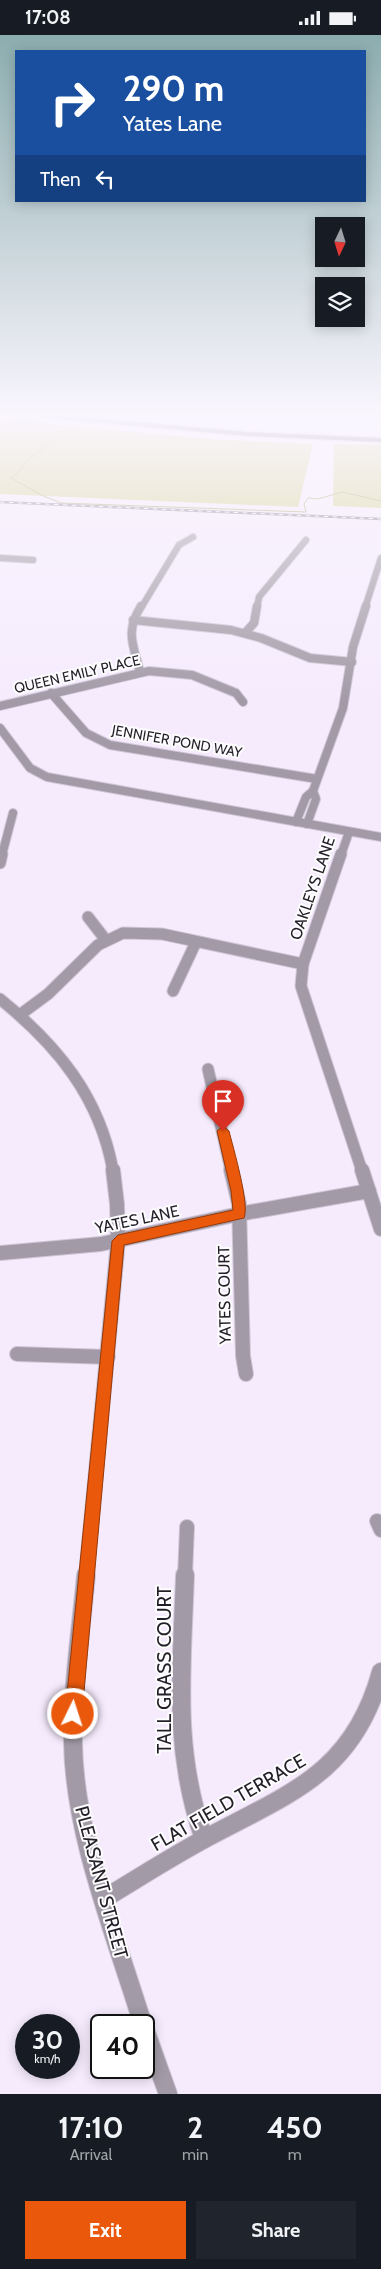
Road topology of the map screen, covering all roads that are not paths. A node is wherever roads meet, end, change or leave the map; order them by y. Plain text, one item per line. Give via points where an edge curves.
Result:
1 (193, 537) dead end
2 (306, 540) dead end
3 (381, 558) edge
4 (1, 560) edge
5 (33, 560) dead end
6 (133, 620) junction
7 (245, 633) junction
8 (352, 663) junction
9 (140, 672) junction
10 (50, 693) junction
11 (243, 701) dead end
12 (0, 706) edge
13 (0, 728) edge
14 (317, 779) junction
15 (312, 791) junction
16 (0, 822) edge
17 (296, 822) junction
18 (307, 824) junction
19 (349, 832) junction
20 (381, 837) edge
21 (0, 863) edge
22 (88, 917) dead end
23 (105, 939) junction
24 (196, 942) junction
25 (304, 964) junction
26 (173, 991) dead end
27 (0, 999) edge
28 (20, 1014) junction
29 (208, 1069) dead end
30 (368, 1191) junction
31 (240, 1214) junction
32 (381, 1229) edge
33 (118, 1241) junction
34 (0, 1253) edge
35 (17, 1354) dead end
36 (108, 1357) junction
37 (246, 1374) dead end
38 (187, 1527) dead end
39 (381, 1672) edge
40 (204, 1839) junction
41 (105, 1898) junction
42 (139, 2014) edge
43 (155, 2059) edge
44 (168, 2094) edge

1 - 6 street via 179,545
2 - 7 street via 259,597 254,623
3 - 8 street via 353,647
4 - 5 street
6 - 7 street via 199,625
6 - 9 street via 131,642
7 - 8 street via 310,658
8 - 14 street via 343,708
9 - 10 street, QUEEN EMILY PLACE
9 - 11 street, QUEEN EMILY PLACE via 192,675 236,693
10 - 12 street, QUEEN EMILY PLACE
10 - 14 street, JENNIFER POND WAY via 86,733 110,745
13 - 17 street, OAKLEYS LANE via 30,768 47,777
14 - 15 street
15 - 17 street via 306,797
15 - 18 street via 316,799
16 - 21 street via 12,817
17 - 18 street, OAKLEYS LANE
18 - 19 street, OAKLEYS LANE
19 - 20 street
19 - 25 street, OAKLEYS LANE
22 - 23 street
23 - 24 street via 123,933 146,932
23 - 28 street via 91,949 51,992
24 - 25 street
24 - 26 street
25 - 30 street, OAKLEYS LANE via 302,993 324,1050
27 - 28 street, PLEASANT STREET
28 - 33 street, PLEASANT STREET via 66,1061 100,1121 117,1193
29 - 31 street, YATES COURT
30 - 31 street, YATES LANE
30 - 32 street, OAKLEYS LANE
31 - 33 street, YATES LANE
31 - 37 street, YATES COURT
33 - 34 street, YATES LANE
33 - 36 street, PLEASANT STREET
35 - 36 street
36 - 41 street, PLEASANT STREET via 75,1688 73,1743 81,1814
38 - 40 street, TALL GRASS COURT via 180,1721 187,1782
39 - 40 street, FLAT FIELD TERRACE via 363,1720 347,1746 319,1775 301,1788
40 - 41 street, FLAT FIELD TERRACE
41 - 42 street, PLEASANT STREET
43 - 44 street, PLEASANT STREET

